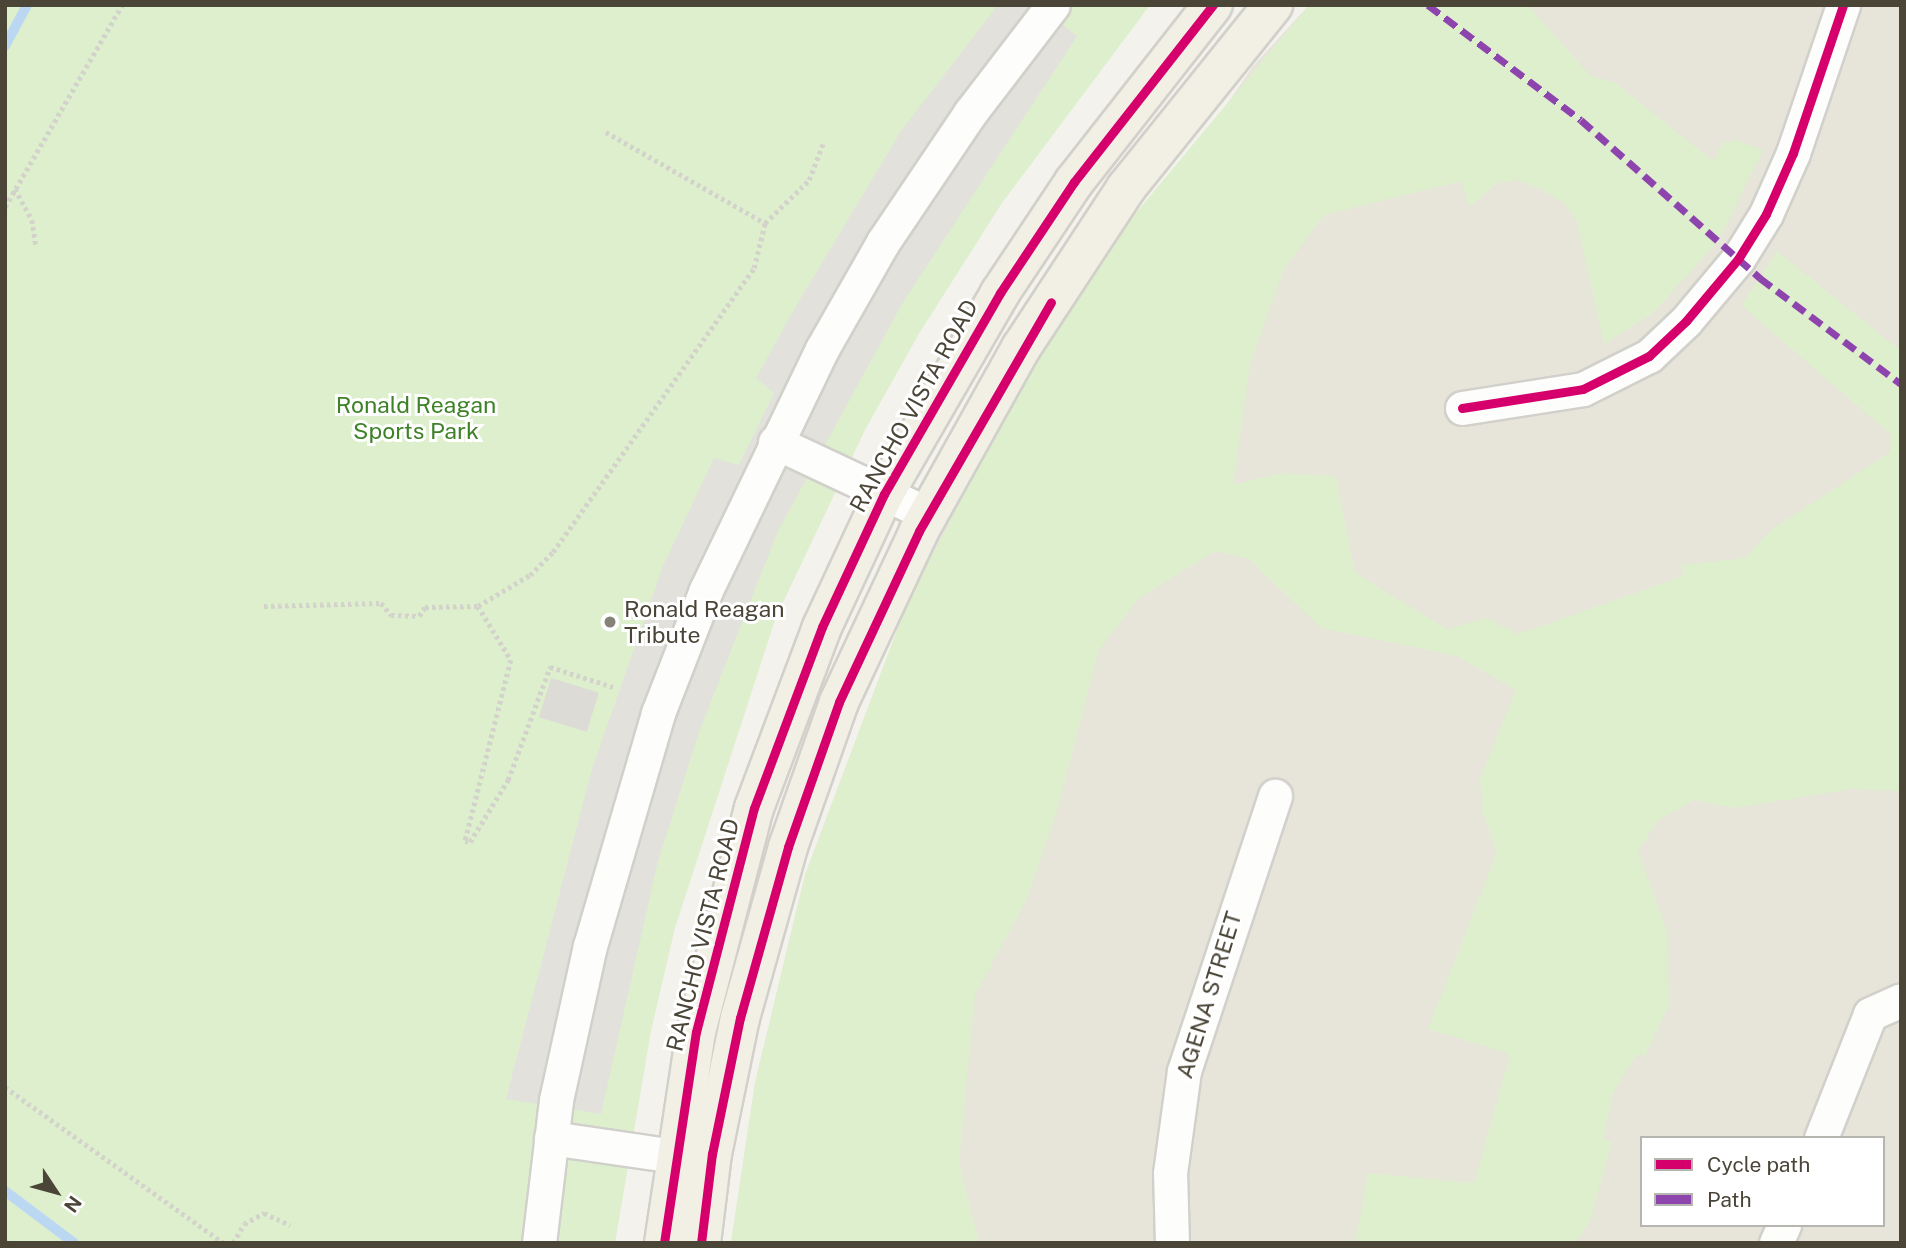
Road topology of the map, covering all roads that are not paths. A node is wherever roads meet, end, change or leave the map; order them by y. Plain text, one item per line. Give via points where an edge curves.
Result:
1 (1053, 5) edge
2 (1213, 5) edge
3 (1219, 5) edge
4 (1843, 5) edge
5 (1261, 19) edge
6 (1462, 408) dead end
7 (775, 442) junction
8 (884, 494) junction
9 (928, 514) junction
10 (1275, 796) dead end
11 (1901, 1000) edge
12 (1822, 1136) edge
13 (551, 1138) junction
14 (674, 1156) junction
15 (1783, 1227) edge
16 (539, 1243) edge
17 (664, 1243) edge
18 (701, 1243) edge
19 (1172, 1243) edge
20 (1776, 1243) edge

1 - 7 street via 970,113 883,242
2 - 8 main road, RANCHO VISTA ROAD via 1066,193 1000,293
3 - 5 street
4 - 6 street via 1793,153 1766,214 1738,259 1686,321 1649,356 1583,389
5 - 9 main road via 1126,188 1021,348
7 - 8 street
7 - 13 street via 706,590 658,713 590,946
8 - 9 street
8 - 14 main road, RANCHO VISTA ROAD via 822,627 754,808 696,1032
9 - 18 main road via 839,702 788,847 740,1018 712,1154
10 - 19 street, AGENA STREET via 1184,1071 1171,1174
11 - 12 street via 1870,1014
13 - 14 street
13 - 16 street
14 - 17 main road, RANCHO VISTA ROAD
15 - 20 street

